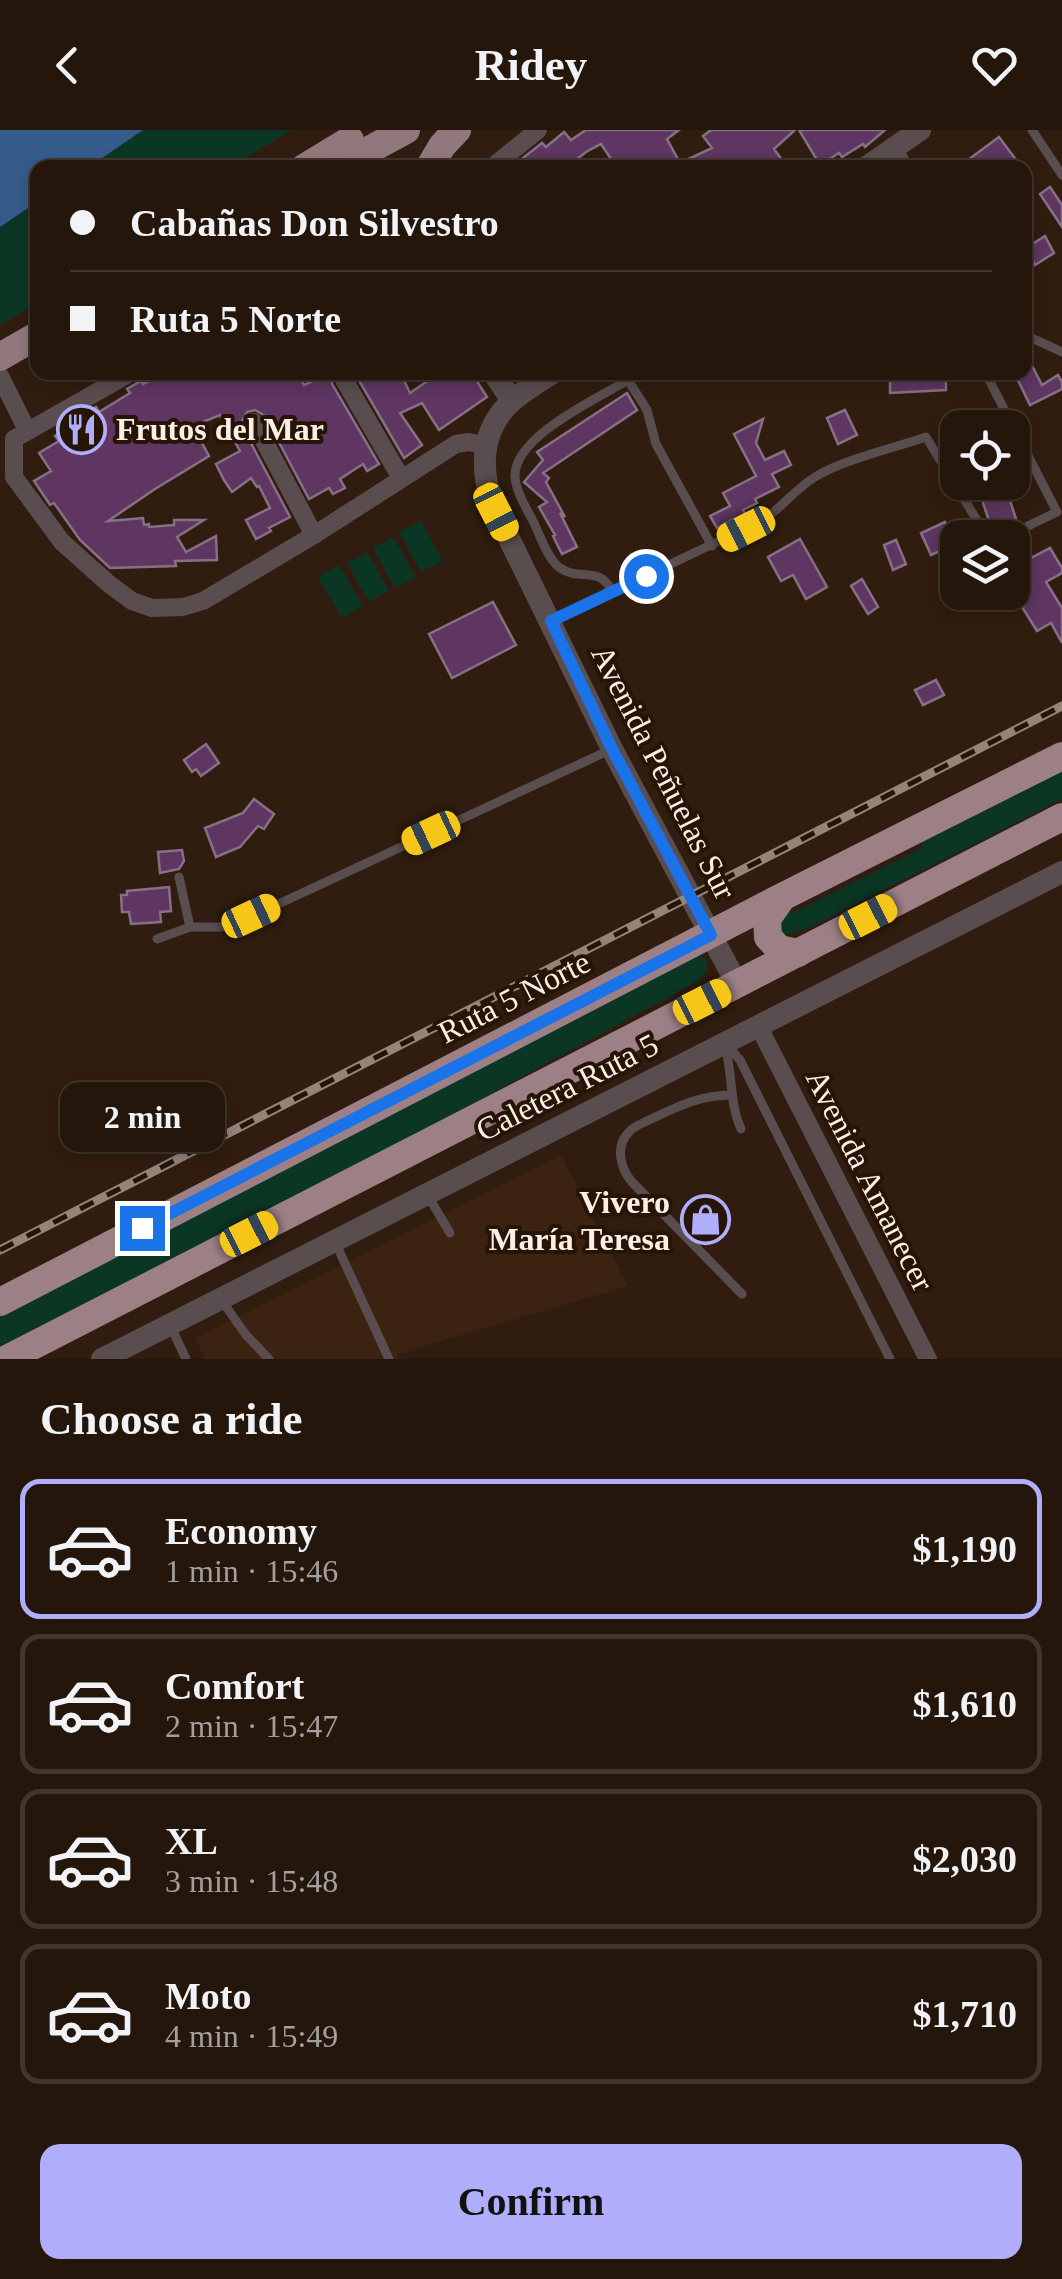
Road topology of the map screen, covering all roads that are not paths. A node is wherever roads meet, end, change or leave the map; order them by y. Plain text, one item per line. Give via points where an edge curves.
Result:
1 (406, 130) edge
2 (458, 130) edge
3 (538, 130) edge
4 (920, 130) edge
5 (1032, 130) edge
6 (898, 146) junction
7 (355, 152) edge
8 (330, 160) edge
9 (433, 160) edge
10 (502, 160) edge
11 (878, 160) edge
12 (906, 160) edge
13 (1062, 175) edge
14 (1032, 339) edge
15 (30, 340) edge
16 (1062, 352) edge
17 (0, 357) edge
18 (0, 376) edge
19 (118, 380) edge
20 (344, 380) edge
21 (498, 380) edge
22 (542, 380) edge
23 (989, 380) edge
24 (512, 401) junction
25 (254, 422) dead end
26 (27, 430) junction
27 (487, 446) junction
28 (401, 478) junction
29 (1060, 517) edge
30 (314, 535) junction
31 (712, 546) junction
32 (613, 592) junction
33 (551, 621) junction
34 (612, 749) junction
35 (1062, 756) edge
36 (1062, 818) edge
37 (1062, 872) edge
38 (180, 877) dead end
39 (782, 898) junction
40 (190, 927) junction
41 (711, 935) junction
42 (157, 939) dead end
43 (798, 952) junction
44 (737, 984) junction
45 (759, 1027) junction
46 (724, 1044) junction
47 (731, 1095) junction
48 (741, 1129) dead end
49 (426, 1194) junction
50 (450, 1233) dead end
51 (334, 1240) junction
52 (742, 1294) dead end
53 (220, 1298) junction
54 (0, 1302) edge
55 (169, 1325) junction
56 (7, 1359) edge
57 (102, 1359) edge
58 (186, 1359) edge
59 (269, 1359) edge
60 (389, 1359) edge
61 (890, 1359) edge
62 (928, 1359) edge

1 - 7 main road
2 - 9 main road
3 - 10 street
4 - 6 street
5 - 13 lane
6 - 11 street
6 - 12 lane
7 - 8 main road
14 - 16 lane
15 - 17 main road
18 - 26 street
19 - 26 street
20 - 28 street
21 - 24 street
22 - 24 street
23 - 29 lane
24 - 27 street
25 - 30 street
26 - 30 street via 14,439 14,477 62,542 142,606 203,601
27 - 28 street via 456,444
27 - 33 street, Avenida Peñuelas Sur via 489,496
28 - 30 street
29 - 31 lane via 1005,537 983,530 926,437 825,470 770,516
31 - 32 lane
31 - 32 lane via 628,380 542,433 516,470 520,495 558,566 600,576
32 - 33 lane
33 - 34 street, Avenida Peñuelas Sur
34 - 40 lane via 229,927
34 - 41 street, Avenida Peñuelas Sur
35 - 39 highway, Ruta 5 Norte
36 - 43 highway
37 - 45 street, Caletera Ruta 5
38 - 40 lane
39 - 41 highway, Ruta 5 Norte
39 - 43 highway via 766,931 774,946
40 - 42 lane
41 - 44 street, Avenida Peñuelas Sur
41 - 54 highway, Ruta 5 Norte
43 - 44 highway
44 - 56 highway
45 - 46 street, Caletera Ruta 5
45 - 62 street, Avenida Amanecer
46 - 47 lane
46 - 49 street, Caletera Ruta 5
46 - 61 lane via 740,1060
47 - 48 lane
47 - 52 lane via 689,1101 631,1129 620,1156 632,1182
49 - 50 lane
49 - 51 street, Caletera Ruta 5
51 - 53 street, Caletera Ruta 5
51 - 60 lane
53 - 55 street, Caletera Ruta 5
53 - 59 lane
55 - 57 street, Caletera Ruta 5
55 - 58 lane

